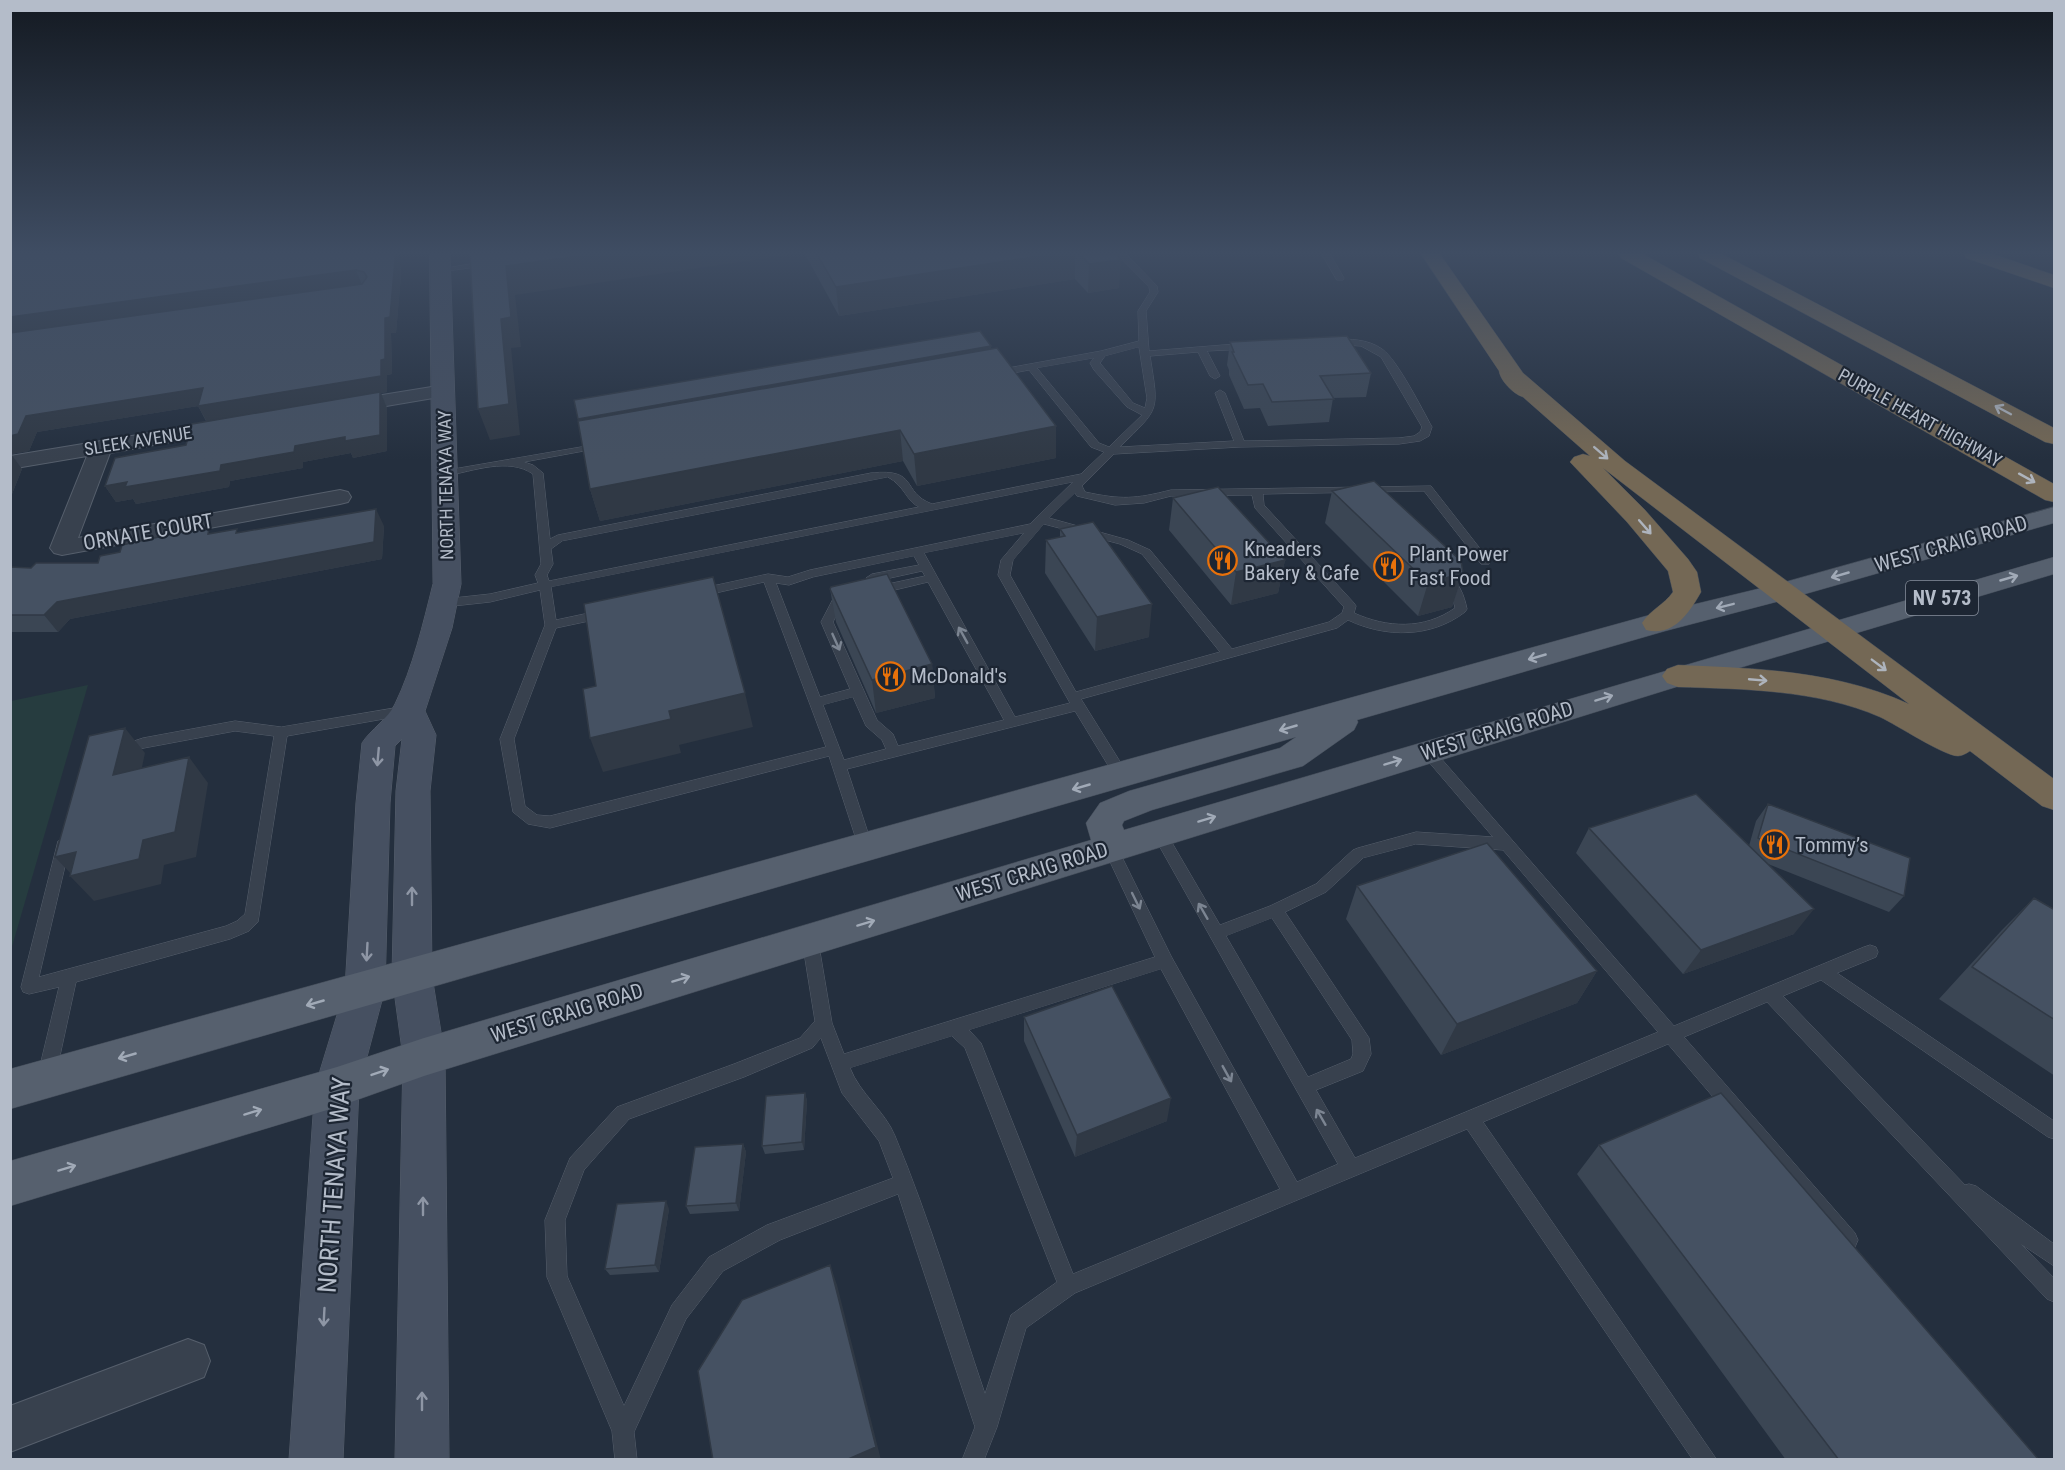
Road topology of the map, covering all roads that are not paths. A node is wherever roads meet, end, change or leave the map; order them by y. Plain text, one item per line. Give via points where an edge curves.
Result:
1 (442, 323) edge
2 (1143, 323) edge
3 (1476, 323) edge
4 (1750, 323) edge
5 (1837, 323) edge
6 (1316, 343) edge
7 (1258, 346) edge
8 (1144, 348) junction
9 (1201, 349) junction
10 (1102, 354) junction
11 (1031, 367) junction
12 (1509, 373) junction
13 (984, 376) edge
14 (1215, 376) dead end
15 (444, 391) junction
16 (1220, 393) dead end
17 (326, 410) edge
18 (1148, 414) junction
19 (243, 424) edge
20 (2055, 437) edge
21 (608, 444) edge
22 (1240, 444) junction
23 (101, 448) junction
24 (1109, 452) junction
25 (513, 461) junction
26 (10, 463) edge
27 (446, 473) junction
28 (1079, 481) junction
29 (1352, 490) junction
30 (1257, 492) junction
31 (2055, 494) edge
32 (340, 497) dead end
33 (1368, 505) edge
34 (930, 507) junction
35 (2055, 515) edge
36 (1038, 523) junction
37 (545, 548) junction
38 (917, 551) junction
39 (1485, 561) dead end
40 (2053, 565) edge
41 (1432, 566) edge
42 (928, 572) junction
43 (768, 578) junction
44 (545, 585) junction
45 (1781, 592) junction
46 (688, 596) edge
47 (838, 600) junction
48 (444, 603) junction
49 (620, 610) edge
50 (1347, 615) junction
51 (1657, 622) junction
52 (551, 625) junction
53 (1832, 630) junction
54 (1228, 653) junction
55 (1678, 676) junction
56 (858, 692) junction
57 (1076, 701) junction
58 (816, 702) junction
59 (1367, 705) junction
60 (409, 711) junction
61 (1012, 723) junction
62 (281, 732) junction
63 (834, 750) junction
64 (1427, 752) junction
65 (894, 753) junction
66 (110, 754) edge
67 (839, 766) junction
68 (1122, 776) junction
69 (2055, 797) edge
70 (2055, 810) edge
71 (66, 828) edge
72 (1159, 834) junction
73 (1506, 844) junction
74 (866, 848) junction
75 (1110, 849) junction
76 (1275, 910) junction
77 (1215, 933) junction
78 (810, 940) junction
79 (1870, 952) dead end
80 (1165, 961) junction
81 (1822, 972) junction
82 (412, 976) junction
83 (69, 977) junction
84 (365, 989) junction
85 (1770, 994) junction
86 (824, 1023) junction
87 (954, 1027) junction
88 (1671, 1035) junction
89 (424, 1057) junction
90 (838, 1064) junction
91 (28, 1084) edge
92 (337, 1087) junction
93 (1304, 1087) junction
94 (1470, 1118) junction
95 (2055, 1131) edge
96 (1350, 1167) junction
97 (1940, 1172) junction
98 (904, 1183) junction
99 (10, 1184) edge
100 (1292, 1192) junction
101 (1858, 1252) edge
102 (2055, 1256) edge
103 (1068, 1286) junction
104 (2055, 1292) edge
105 (188, 1361) dead end
106 (986, 1427) junction
107 (10, 1430) edge
108 (622, 1431) junction
109 (316, 1460) edge
110 (422, 1460) edge
111 (626, 1460) edge
112 (973, 1460) edge
113 (1706, 1460) edge

1 - 15 main road, NORTH TENAYA WAY
2 - 8 lane
3 - 12 highway
4 -> 31 highway, PURPLE HEART HIGHWAY
20 -> 5 highway
6 - 22 lane via 1357,342 1379,350 1427,427 1425,434 1399,441
7 - 9 lane
8 - 9 lane
8 - 10 lane
8 - 18 lane via 1152,398
9 - 14 lane
10 - 11 lane
10 - 18 lane via 1095,363 1097,368 1130,405
11 - 13 lane
11 - 24 lane via 1095,445
12 -> 45 highway via 1616,466
12 -> 51 highway via 1554,431 1636,516 1683,572 1688,592 1676,610
15 - 17 street
15 - 27 main road, NORTH TENAYA WAY
16 - 22 lane
18 - 24 lane
19 - 23 street, SLEEK AVENUE
21 - 25 lane
22 - 24 lane
23 - 26 street, SLEEK AVENUE
23 - 32 street, ORNATE COURT via 63,548
24 - 28 lane
25 - 27 lane
25 - 37 lane via 531,466 538,473
27 - 48 main road, NORTH TENAYA WAY via 448,566
28 - 30 lane via 1081,494 1115,502 1171,493
28 - 34 lane
28 - 36 lane
29 - 30 lane
29 - 33 lane
29 - 39 lane via 1427,488
30 - 50 lane via 1259,506 1350,606
34 - 37 lane via 917,502 903,480 891,474 871,476 558,538
34 - 44 lane
35 -> 45 main road, WEST CRAIG ROAD / NV 573
36 - 38 lane
36 - 54 lane via 1124,542 1146,552
36 - 57 lane via 1007,560 1004,575
37 - 44 lane via 547,564 541,575
38 - 42 lane
38 - 43 lane via 789,581
53 -> 40 main road, WEST CRAIG ROAD / NV 573
41 - 50 lane via 1458,593 1461,609 1449,619 1428,626 1378,627
42 - 47 lane
42 - 47 lane via 860,583
61 -> 42 lane
43 - 46 lane
43 - 58 lane
44 - 48 lane via 490,598
44 - 52 lane
45 -> 51 main road, WEST CRAIG ROAD
45 - 53 highway
47 -> 56 lane via 827,622
48 - 60 main road, NORTH TENAYA WAY
49 - 52 lane
50 - 54 lane via 1333,625
51 -> 59 main road, WEST CRAIG ROAD
52 - 63 lane via 507,739 518,808 533,820 550,822
53 - 55 main road, WEST CRAIG ROAD
53 -> 69 highway
54 - 57 lane
64 -> 55 main road, WEST CRAIG ROAD
55 -> 70 highway via 1772,681 1842,693 1885,706 1957,743
56 - 58 lane
56 - 65 lane via 871,723 888,738
57 - 61 lane
57 - 68 lane
58 - 63 lane
59 -> 68 main road, WEST CRAIG ROAD
59 - 75 main road via 1291,757 1112,812 1104,823
60 - 62 lane
82 -> 60 main road via 413,790 419,735
60 -> 84 main road, NORTH TENAYA WAY via 379,743
61 - 65 lane
62 - 66 lane via 235,726 143,743
62 - 83 lane via 252,916 230,932
63 - 67 lane
72 -> 64 main road, WEST CRAIG ROAD
64 - 73 lane
65 - 67 lane
67 - 74 lane
68 -> 74 main road, WEST CRAIG ROAD
71 - 83 lane via 29,987
72 - 75 main road, WEST CRAIG ROAD
77 -> 72 lane
73 - 76 lane via 1416,838 1358,854 1321,888
73 - 88 lane
74 - 82 main road, WEST CRAIG ROAD
78 -> 75 main road, WEST CRAIG ROAD
75 -> 80 lane
76 - 77 lane
76 - 93 lane via 1360,1038 1362,1054 1357,1065
77 - 93 lane
78 - 86 lane
89 -> 78 main road, WEST CRAIG ROAD
79 - 81 lane
80 - 87 lane
80 -> 100 lane
81 - 85 lane
81 - 95 lane
82 - 84 main road, WEST CRAIG ROAD
82 - 89 main road
83 - 91 lane
84 -> 91 main road, WEST CRAIG ROAD
84 - 92 main road, NORTH TENAYA WAY
85 - 88 lane
85 - 97 lane
86 - 90 lane
86 - 108 lane via 806,1043 623,1113 577,1164 555,1220 557,1277
87 - 90 lane
87 - 103 lane via 972,1043
88 - 94 lane
88 - 101 lane
92 -> 89 main road, WEST CRAIG ROAD
110 -> 89 main road
90 - 98 lane via 848,1087 886,1136
99 -> 92 main road, WEST CRAIG ROAD
92 -> 109 main road, NORTH TENAYA WAY
96 -> 93 lane
94 - 96 lane
94 - 113 lane
96 - 100 lane
97 - 102 lane
97 - 104 lane
98 - 106 lane
98 - 108 lane via 774,1232 716,1264 679,1312
100 - 103 lane
103 - 106 lane via 1018,1322
105 - 107 street
106 - 112 lane
108 - 111 lane

